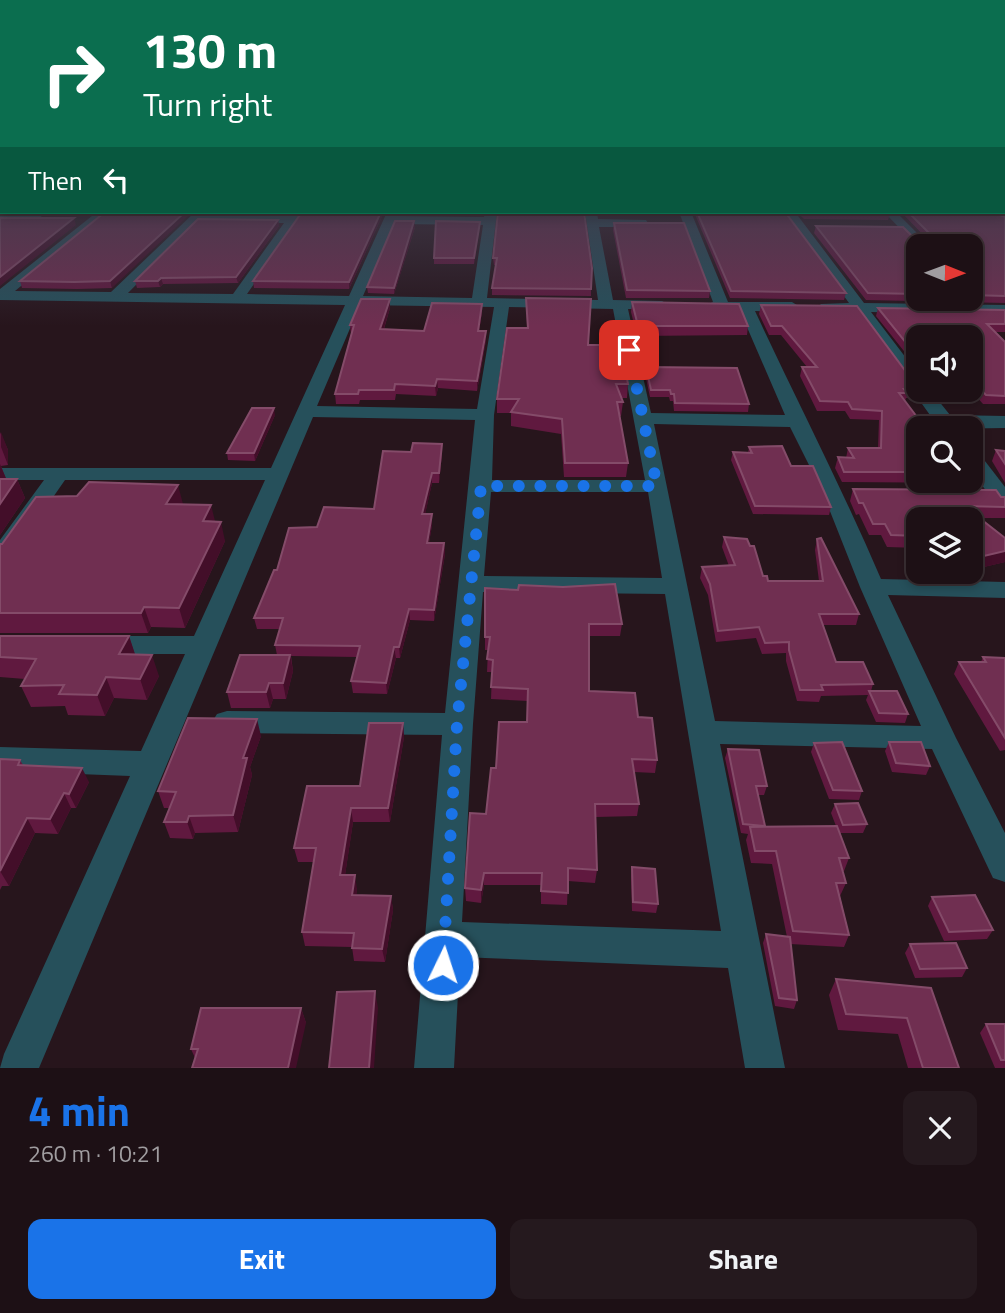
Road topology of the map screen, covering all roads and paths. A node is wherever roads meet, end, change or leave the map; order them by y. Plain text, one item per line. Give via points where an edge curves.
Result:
1 (82, 226) edge
2 (187, 226) edge
3 (289, 226) edge
4 (387, 226) edge
5 (491, 226) edge
6 (594, 226) edge
7 (687, 226) edge
8 (807, 226) edge
9 (1, 295) edge
10 (116, 298) junction
11 (236, 300) junction
12 (353, 302) junction
13 (490, 303) junction
14 (613, 305) junction
15 (733, 306) junction
16 (858, 308) junction
17 (997, 309) edge
18 (1005, 325) edge
19 (906, 371) edge
20 (305, 411) junction
21 (485, 415) junction
22 (644, 418) junction
23 (797, 421) junction
24 (1005, 422) edge
25 (983, 423) edge
26 (983, 472) edge
27 (0, 474) edge
28 (59, 474) junction
29 (278, 474) junction
30 (481, 486) junction
31 (657, 486) junction
32 (833, 491) junction
33 (861, 492) edge
34 (972, 493) edge
35 (1002, 497) edge
36 (0, 557) edge
37 (472, 584) junction
38 (675, 586) junction
39 (872, 587) junction
40 (1005, 590) edge
41 (81, 645) edge
42 (202, 645) junction
43 (171, 721) junction
44 (457, 724) junction
45 (702, 732) junction
46 (942, 738) junction
47 (0, 759) edge
48 (149, 764) junction
49 (1005, 867) edge
50 (445, 939) junction
51 (742, 950) junction
52 (18, 1068) edge
53 (434, 1068) edge
54 (765, 1068) edge

1 - 9 street
2 - 10 street
3 - 11 street
4 - 12 street
5 - 13 street
6 - 14 street
7 - 15 street
8 - 16 street
9 - 10 street
10 - 11 street
11 - 12 street
12 - 13 street
12 - 20 street
13 - 14 street
13 - 21 street
14 - 15 street
14 - 22 street
15 - 16 street
15 - 23 street
16 - 17 street
16 - 19 street
17 - 18 street
20 - 21 street
20 - 29 street
21 - 30 street
22 - 23 street
22 - 31 street
23 - 32 street
24 - 25 street
26 - 35 street
27 - 28 street
28 - 29 street
28 - 36 street
29 - 42 street
30 - 31 street
30 - 37 street
31 - 38 street
32 - 33 street
32 - 39 street
34 - 35 street
37 - 38 street
37 - 44 street
38 - 45 street
39 - 40 street
39 - 46 street
41 - 42 street
42 - 43 street
43 - 44 street
43 - 48 street
44 - 50 street
45 - 46 street
45 - 51 street
46 - 49 street
47 - 48 street
48 - 52 street
50 - 51 street
50 - 53 street
51 - 54 street

